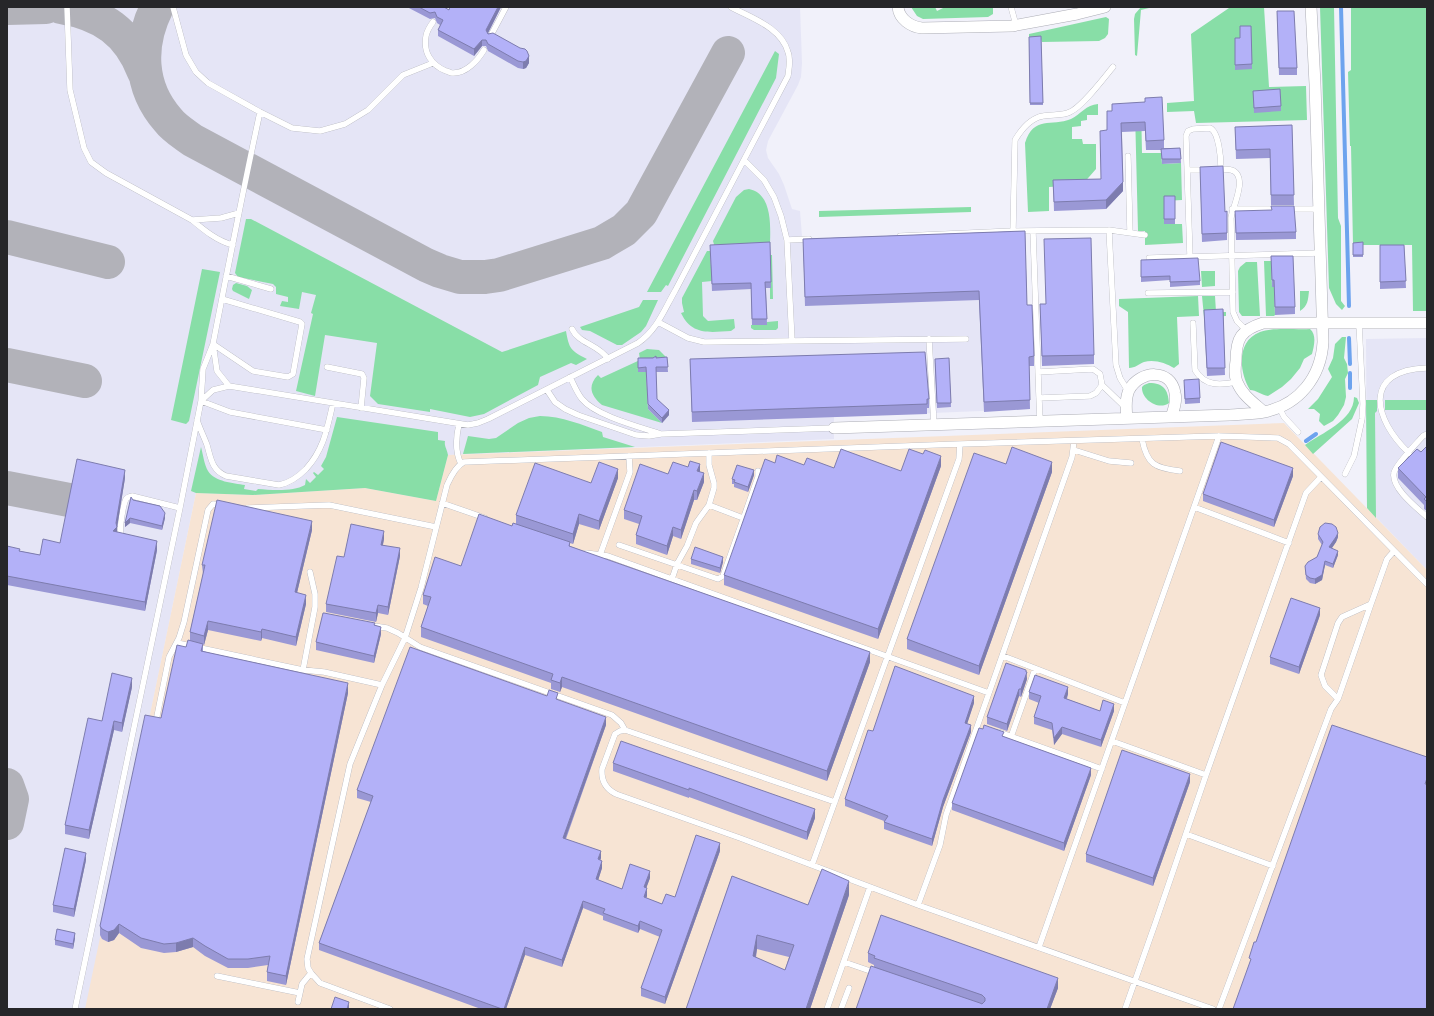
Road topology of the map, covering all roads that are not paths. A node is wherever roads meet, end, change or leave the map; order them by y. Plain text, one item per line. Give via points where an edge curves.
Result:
1 (67, 7) edge
2 (173, 7) edge
3 (506, 7) edge
4 (731, 7) edge
5 (898, 7) edge
6 (1011, 7) edge
7 (1105, 7) edge
8 (1311, 7) edge
9 (433, 22) edge
10 (1016, 25) junction
11 (490, 37) edge
12 (484, 50) edge
13 (433, 63) junction
14 (1114, 67) dead end
15 (260, 112) junction
16 (1128, 156) dead end
17 (744, 160) junction
18 (1221, 169) junction
19 (1188, 170) junction
20 (1232, 209) junction
21 (1318, 209) junction
22 (239, 213) junction
23 (192, 220) junction
24 (1109, 230) junction
25 (1013, 231) junction
26 (1033, 231) junction
27 (1130, 233) junction
28 (1145, 235) dead end
29 (896, 236) edge
30 (818, 239) edge
31 (787, 240) junction
32 (233, 245) junction
33 (1320, 253) junction
34 (1190, 257) junction
35 (1232, 257) junction
36 (1150, 258) edge
37 (226, 276) junction
38 (271, 289) dead end
39 (1233, 292) junction
40 (1148, 293) dead end
41 (222, 299) junction
42 (658, 322) junction
43 (1323, 322) junction
44 (1193, 323) dead end
45 (1359, 323) junction
46 (1427, 323) edge
47 (572, 329) dead end
48 (1247, 331) junction
49 (966, 338) dead end
50 (929, 339) junction
51 (792, 341) junction
52 (213, 344) junction
53 (608, 359) junction
54 (327, 367) dead end
55 (1427, 368) edge
56 (1038, 372) junction
57 (570, 377) junction
58 (1237, 382) junction
59 (1102, 385) junction
60 (229, 386) junction
61 (547, 390) junction
62 (1129, 391) junction
63 (1039, 398) junction
64 (201, 401) junction
65 (333, 403) junction
66 (1279, 407) junction
67 (360, 408) junction
68 (1264, 412) junction
69 (1126, 413) junction
70 (1172, 417) junction
71 (197, 420) junction
72 (1040, 421) junction
73 (459, 424) junction
74 (934, 425) junction
75 (834, 428) joint
76 (327, 430) junction
77 (1298, 432) dead end
78 (662, 434) junction
79 (1427, 434) edge
80 (1219, 436) junction
81 (1142, 439) junction
82 (1074, 441) junction
83 (960, 444) junction
84 (1074, 450) junction
85 (709, 453) junction
86 (1409, 453) junction
87 (629, 456) junction
88 (1131, 463) dead end
89 (461, 464) junction
90 (758, 471) dead end
91 (1180, 472) dead end
92 (1345, 474) dead end
93 (1321, 478) junction
94 (442, 503) junction
95 (708, 505) junction
96 (232, 506) edge
97 (240, 507) edge
98 (1194, 507) junction
99 (180, 508) junction
100 (1427, 517) edge
101 (743, 518) junction
102 (491, 520) edge
103 (436, 527) junction
104 (130, 538) edge
105 (1289, 543) junction
106 (619, 545) dead end
107 (1394, 551) junction
108 (581, 552) edge
109 (600, 554) junction
110 (677, 564) junction
111 (310, 572) dead end
112 (672, 579) junction
113 (1427, 584) edge
114 (1371, 604) junction
115 (364, 624) edge
116 (405, 638) junction
117 (177, 643) junction
118 (1003, 656) junction
119 (887, 657) junction
120 (1036, 669) junction
121 (303, 670) junction
122 (382, 685) junction
123 (989, 693) junction
124 (1338, 699) junction
125 (1125, 703) junction
126 (156, 721) edge
127 (625, 730) junction
128 (994, 731) edge
129 (1011, 737) junction
130 (1112, 740) junction
131 (1102, 769) junction
132 (1206, 775) junction
133 (835, 802) junction
134 (1186, 834) junction
135 (812, 865) junction
136 (1272, 866) junction
137 (870, 887) junction
138 (918, 905) junction
139 (1039, 947) junction
140 (844, 962) junction
141 (311, 973) junction
142 (880, 975) edge
143 (217, 976) dead end
144 (1135, 980) junction
145 (849, 988) dead end
146 (300, 994) junction
147 (298, 1002) dead end
148 (75, 1009) edge
149 (390, 1009) edge
150 (827, 1009) edge
151 (841, 1009) edge
152 (1125, 1009) edge
153 (1214, 1009) edge
154 (1218, 1009) edge

1 - 23 lane via 70,90 84,148 91,162 106,173
2 - 15 lane via 186,55 196,72 208,83
3 - 11 lane
4 - 17 lane via 771,28 782,38 790,65 783,88
5 - 10 street via 902,18 916,28
6 - 10 lane
7 - 10 street
8 - 21 street
9 - 13 lane via 426,34 425,45
12 - 13 lane via 471,66 452,73
13 - 15 lane via 403,75 368,110 345,124 320,131 292,128
14 - 25 lane via 1071,112 1041,116 1033,120 1015,140
15 - 22 lane
16 - 27 lane
17 - 31 lane via 764,180 774,197
17 - 42 lane
18 - 19 lane
18 - 19 lane via 1215,132 1210,128 1188,131
18 - 20 lane via 1231,170 1238,176 1240,189
19 - 34 lane
20 - 21 lane
20 - 35 lane
21 - 33 street
22 - 23 lane via 220,218
22 - 32 lane
23 - 32 lane via 225,243
24 - 26 lane
24 - 27 lane
24 - 62 lane via 1116,365 1120,378
25 - 26 lane
25 - 29 lane
26 - 56 lane
27 - 28 lane
30 - 31 lane
31 - 51 lane
32 - 37 lane
33 - 35 lane
33 - 43 street
34 - 35 lane
34 - 36 lane
35 - 39 lane
37 - 38 lane
37 - 41 lane
39 - 40 lane
39 - 48 lane via 1233,312 1237,321
41 - 52 lane
41 - 52 lane via 302,324 293,374 288,377 253,371
42 - 51 lane via 688,338 704,342
42 - 53 lane via 648,336
43 - 45 street
43 - 48 street via 1263,323
43 - 66 street via 1323,352 1316,372 1298,396
44 - 58 lane via 1195,370 1198,376 1212,384
45 - 46 street
45 - 92 lane via 1362,419 1354,456
47 - 53 lane via 574,334 599,349
48 - 58 street via 1236,346
49 - 50 lane
50 - 51 lane
50 - 74 lane
52 - 60 lane via 217,371
52 - 64 lane via 203,369
53 - 57 lane
54 - 67 lane via 362,374 364,378
55 - 86 lane via 1397,374 1388,380 1381,392 1381,409 1386,424
56 - 59 lane via 1093,369 1100,374
56 - 63 lane
57 - 61 lane
57 - 78 lane via 582,400 591,407
58 - 68 street
59 - 63 lane via 1090,396
59 - 69 lane
60 - 64 lane via 213,390
60 - 65 lane
61 - 73 lane via 478,423
61 - 78 lane via 555,402 578,415 636,435
62 - 69 street
62 - 70 street via 1135,382 1146,375 1158,374 1170,381 1175,392
63 - 72 lane
64 - 71 lane
64 - 76 lane via 230,412
65 - 67 lane
65 - 76 lane
66 - 68 street
66 - 77 lane via 1284,417
67 - 73 lane
68 - 70 street
69 - 70 street
69 - 72 street
71 - 76 lane via 213,465 220,474 279,485 293,480 315,460
71 - 99 lane
72 - 74 street
73 - 89 lane via 457,454
74 - 75 street
75 - 78 lane
79 - 86 lane
80 - 81 lane
80 - 93 lane via 1278,438 1289,444
80 - 98 lane
81 - 82 lane
81 - 91 lane via 1149,460 1164,468
82 - 83 lane
82 - 84 lane
83 - 85 lane
83 - 119 lane via 959,459
84 - 88 lane via 1109,461
84 - 118 lane
85 - 87 lane
85 - 95 lane via 714,488
86 - 100 lane via 1397,467 1394,481 1399,490
87 - 89 lane via 469,461
87 - 109 lane via 630,472
89 - 94 lane via 449,479
90 - 101 lane
93 - 105 lane via 1306,493
93 - 107 lane
94 - 102 lane
94 - 103 lane
95 - 101 lane
95 - 110 lane
96 - 117 lane via 212,504 208,510 184,622
97 - 103 lane via 329,505
98 - 105 lane
98 - 125 lane
99 - 104 lane via 129,496 120,530 122,535
99 - 148 lane
101 - 110 lane via 721,578
103 - 116 lane
105 - 132 lane
106 - 110 lane
107 - 113 lane
107 - 114 lane via 1387,559
108 - 109 lane
109 - 112 lane
110 - 112 lane
111 - 121 lane via 315,607
112 - 119 lane
114 - 124 lane
114 - 124 lane via 1342,618 1338,623 1321,675 1325,686
115 - 116 lane via 391,630
116 - 122 lane
116 - 127 lane via 420,647 612,715
117 - 121 lane
117 - 126 lane via 169,657
118 - 120 lane
118 - 123 lane
119 - 123 lane
119 - 133 lane
120 - 125 lane
120 - 129 lane
121 - 122 lane
122 - 141 lane via 350,764 307,959
123 - 138 lane via 981,726 946,815 940,845
124 - 136 lane via 1331,709
125 - 130 lane
127 - 133 lane
127 - 135 lane via 615,734 602,769 602,780 611,792
128 - 129 lane
129 - 131 lane
130 - 131 lane
130 - 132 lane
131 - 139 lane
132 - 134 lane
133 - 135 lane
134 - 136 lane
134 - 144 lane
135 - 137 lane
136 - 154 lane
137 - 138 lane
137 - 140 lane
138 - 139 lane
139 - 144 lane
140 - 142 lane
140 - 150 lane
141 - 146 lane via 304,980
141 - 149 lane via 324,985
143 - 146 lane
144 - 152 lane
144 - 153 lane
145 - 151 lane
146 - 147 lane

